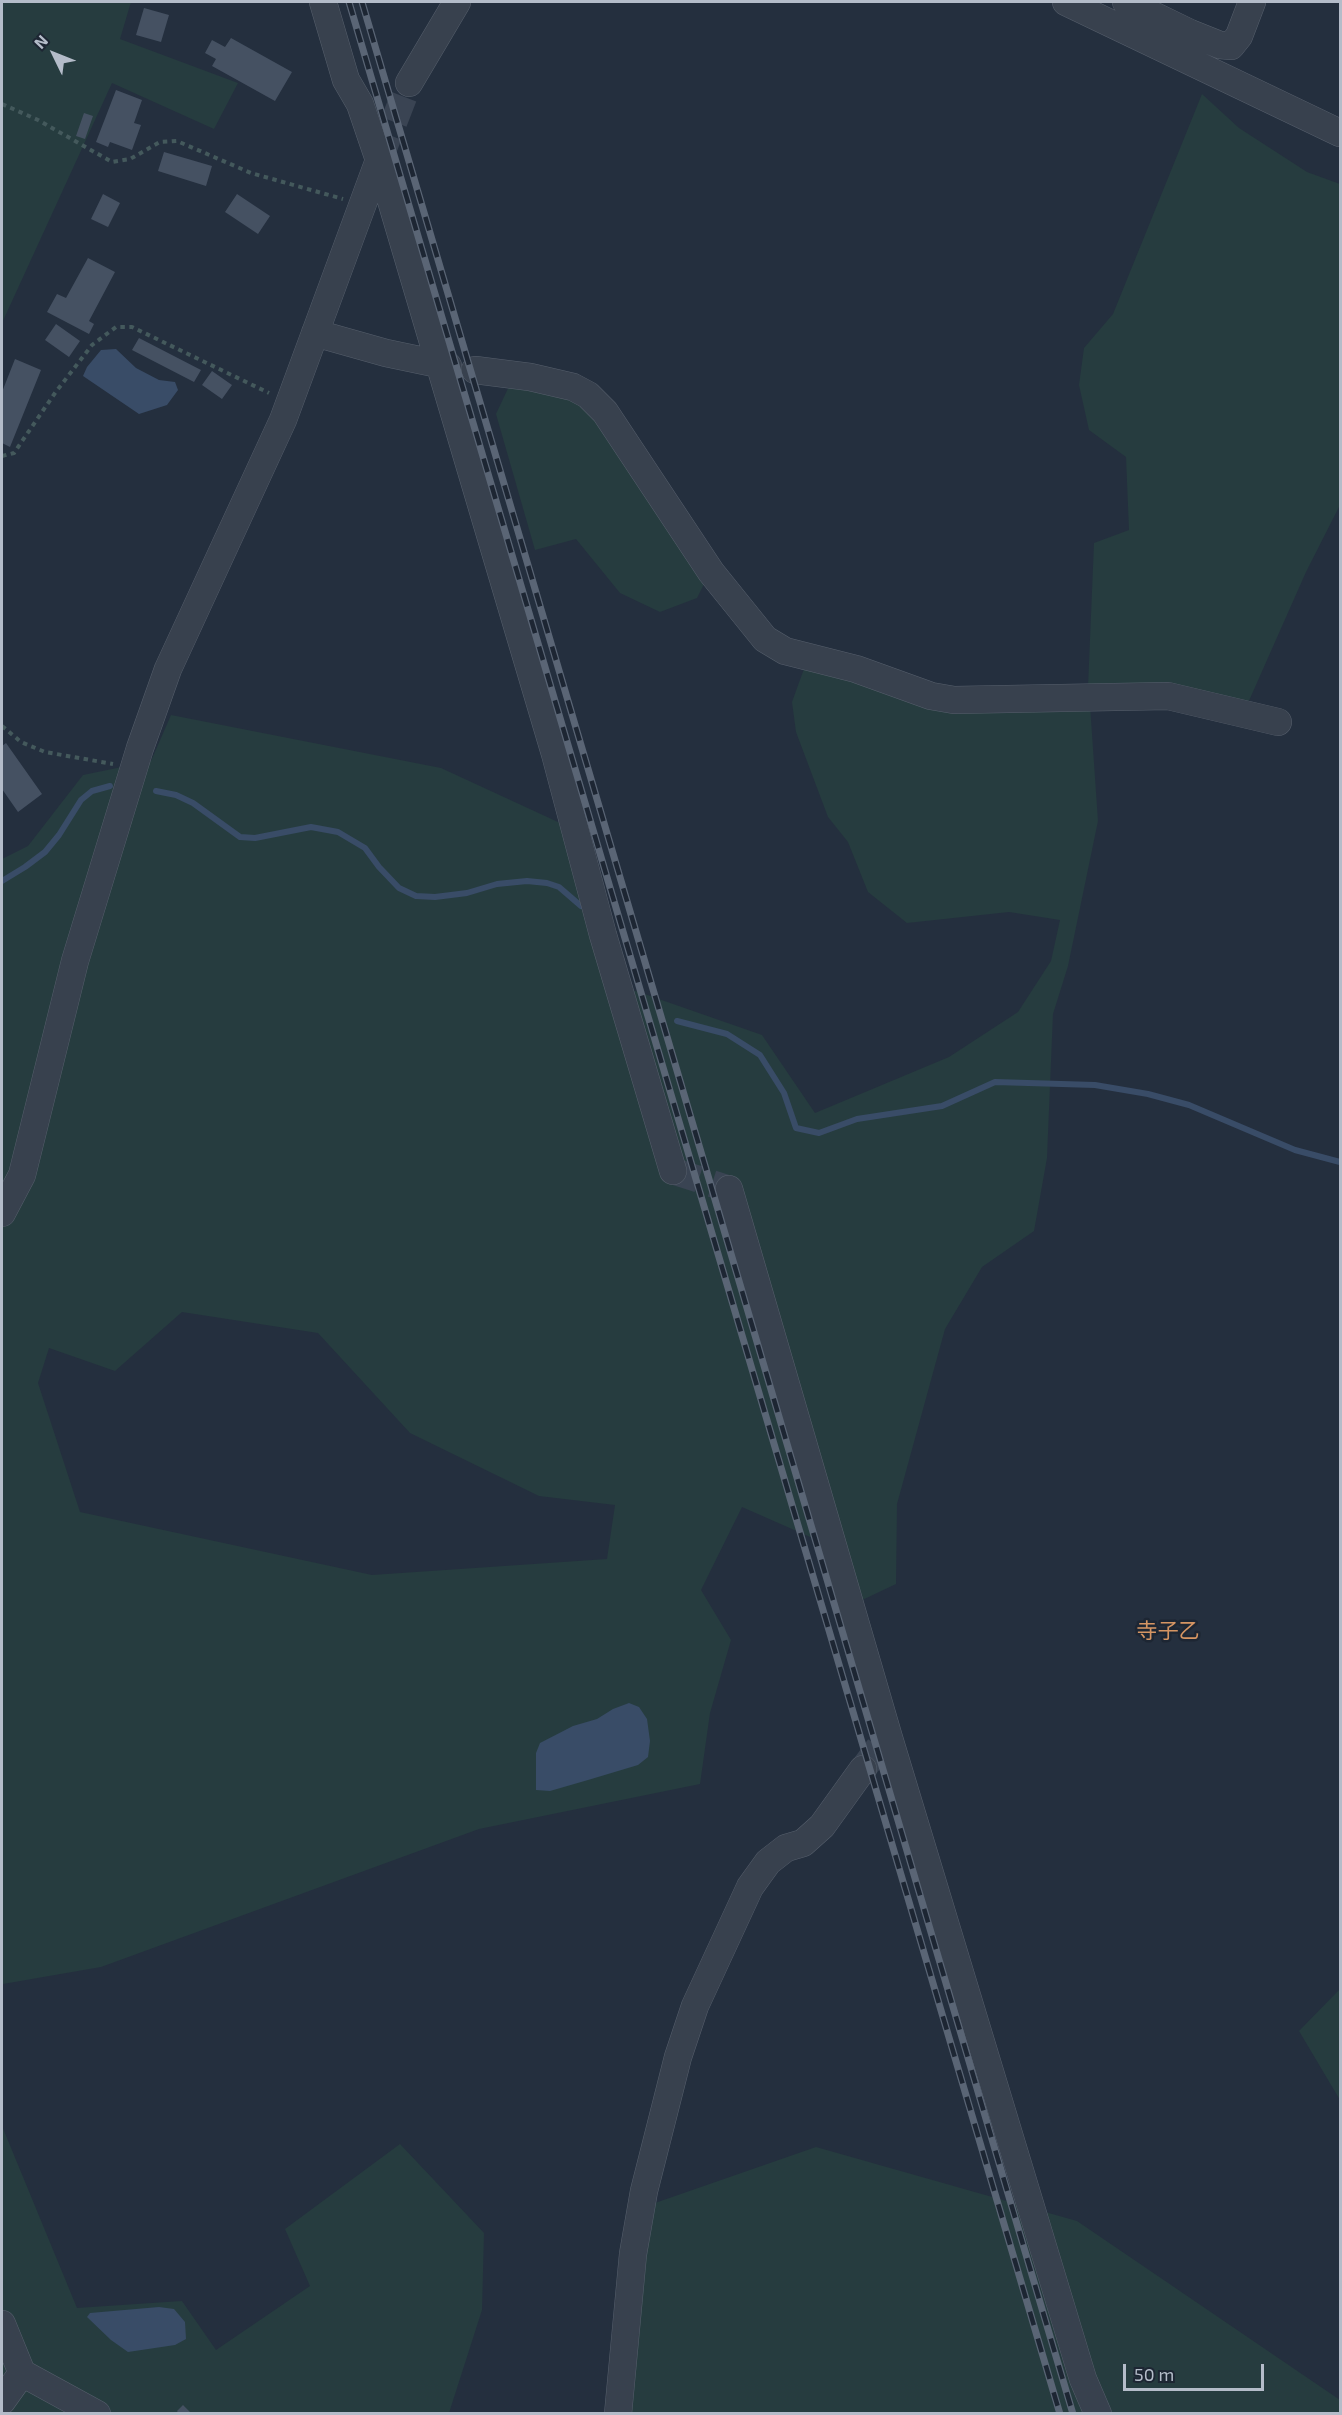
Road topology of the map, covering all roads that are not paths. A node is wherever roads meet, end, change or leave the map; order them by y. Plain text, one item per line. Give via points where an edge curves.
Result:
1 (323, 2) edge
2 (457, 2) edge
3 (1066, 2) edge
4 (1126, 2) edge
5 (1252, 2) edge
6 (409, 83) tunnel mouth
7 (1341, 133) edge
8 (379, 160) junction
9 (315, 333) junction
10 (443, 366) junction
11 (475, 370) dead end
12 (1278, 722) dead end
13 (674, 1171) dead end
14 (729, 1189) dead end
15 (2, 1213) edge
16 (863, 1769) tunnel mouth
17 (2, 2324) edge
18 (22, 2373) junction
19 (2, 2401) edge
20 (97, 2414) edge
21 (618, 2414) edge
22 (1098, 2414) edge

1 - 8 street via 346,81 360,104
2 - 6 street
3 - 7 street
4 - 5 street via 1190,33 1231,46
8 - 9 street
8 - 10 street
9 - 10 street
9 - 15 street via 289,403 168,669 75,961 22,1175
10 - 13 street via 603,935
11 - 12 street via 530,377 573,387 588,395 605,412 717,580 765,639 785,651 954,700 1168,696
14 - 22 street via 885,1742 1083,2379
16 - 21 street via 822,1826 803,1843 786,1848 768,1862 750,1887 695,2006 678,2056 644,2192 633,2254
17 - 18 street
18 - 19 street
18 - 20 street

